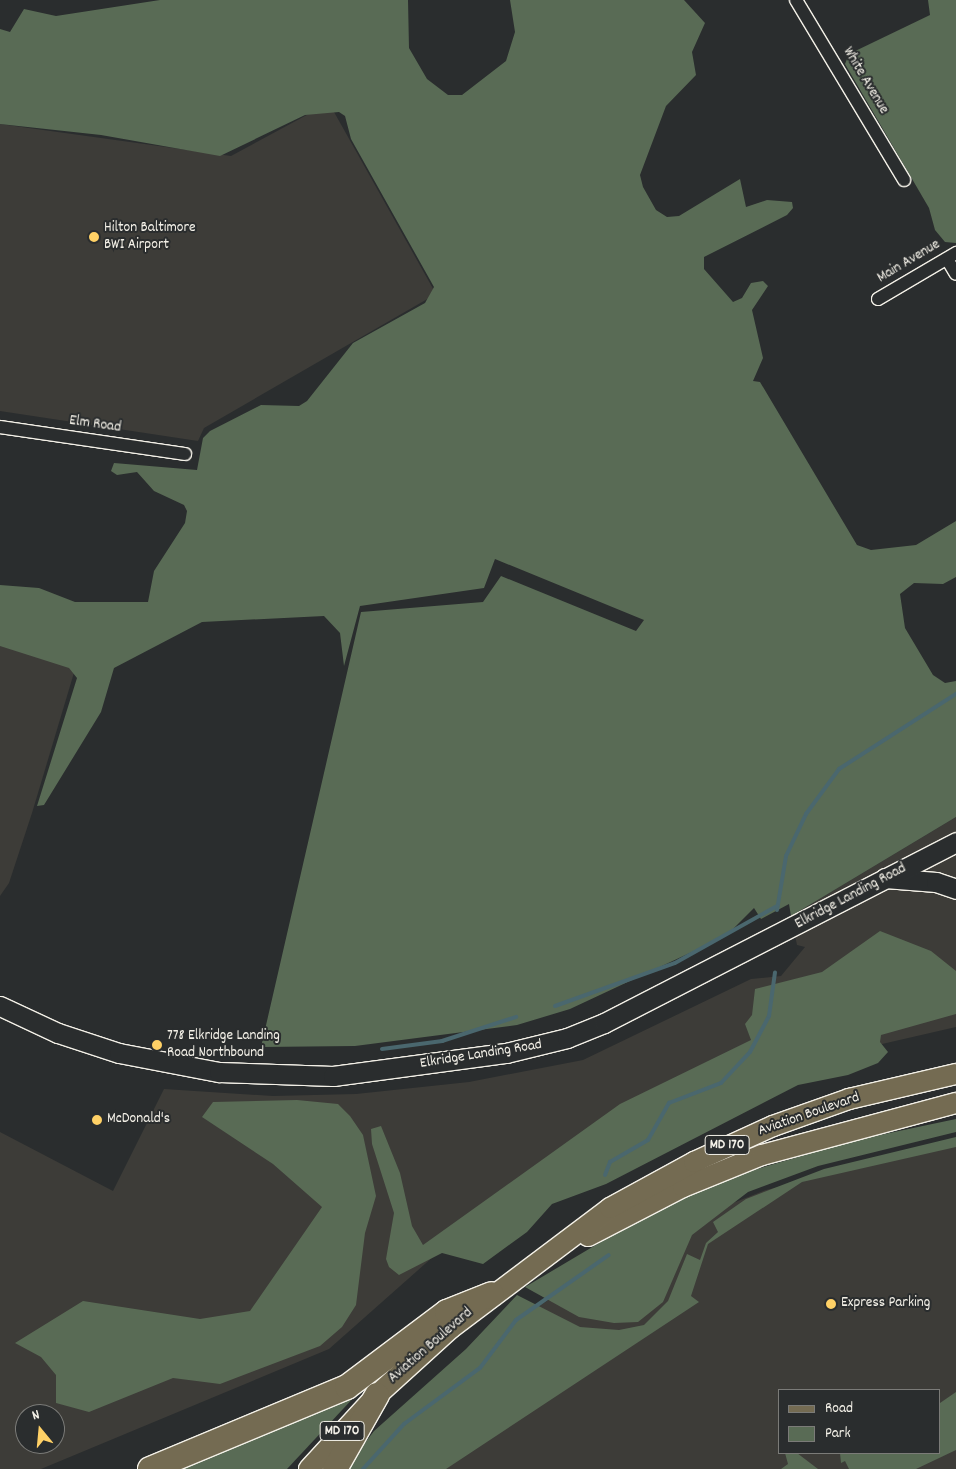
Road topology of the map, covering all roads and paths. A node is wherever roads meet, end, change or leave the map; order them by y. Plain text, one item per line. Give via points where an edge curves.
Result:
1 (796, 0) edge
2 (904, 180) dead end
3 (951, 256) edge
4 (956, 274) edge
5 (878, 299) dead end
6 (0, 427) edge
7 (185, 454) dead end
8 (956, 842) edge
9 (885, 878) junction
10 (956, 889) edge
11 (0, 1006) edge
12 (956, 1064) edge
13 (956, 1074) edge
14 (903, 1086) junction
15 (956, 1103) edge
16 (927, 1110) junction
17 (956, 1112) edge
18 (569, 1242) junction
19 (492, 1294) junction
20 (377, 1395) junction
21 (150, 1469) edge
22 (309, 1469) edge
23 (335, 1469) edge

1 - 2 street, White Avenue
3 - 4 street
3 - 5 street, Main Avenue
6 - 7 street, Elm Road
8 - 9 main road, Elkridge Landing Road
9 - 10 main road via 936,882
9 - 11 main road, Elkridge Landing Road via 592,1028 544,1045 489,1056 333,1076 219,1072 119,1053 58,1033
12 - 14 main road
13 - 14 main road, Aviation Boulevard / MD 170
14 - 18 main road, Aviation Boulevard / MD 170 via 813,1111 721,1148 610,1208
15 - 16 main road, Aviation Boulevard / MD 170
16 - 17 main road
16 - 18 main road, Aviation Boulevard / MD 170 via 762,1155
18 - 19 main road, Aviation Boulevard / MD 170
19 - 20 main road, Aviation Boulevard / MD 170
19 - 21 highway via 447,1312 346,1388
20 - 22 main road, Aviation Boulevard / MD 170
20 - 23 highway

